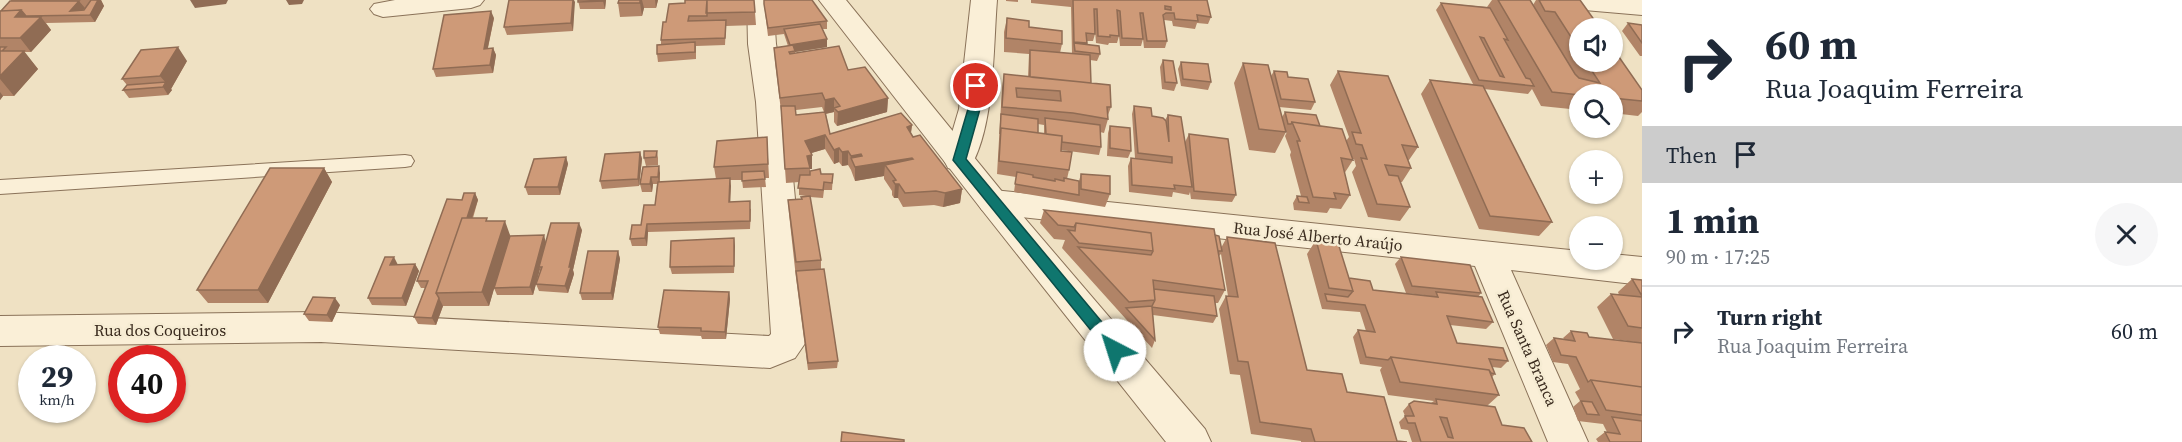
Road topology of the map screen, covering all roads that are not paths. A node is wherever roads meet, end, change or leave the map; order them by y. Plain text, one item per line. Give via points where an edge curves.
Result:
1 (471, 0) edge
2 (760, 0) edge
3 (832, 0) edge
4 (984, 0) edge
5 (1576, 5) edge
6 (1642, 7) edge
7 (383, 9) dead end
8 (959, 160) junction
9 (405, 161) dead end
10 (0, 187) edge
11 (993, 202) junction
12 (1487, 255) junction
13 (1642, 271) edge
14 (0, 331) edge
15 (1191, 442) edge
16 (1568, 442) edge

1 - 7 street
2 - 14 street, Rua dos Coqueiros via 790,339 782,347 770,352 321,327
3 - 8 street
4 - 8 street via 974,109
5 - 6 street
8 - 11 street
9 - 10 lane
11 - 12 street, Rua José Alberto Araújo
11 - 15 street
12 - 13 street, Rua José Alberto Araújo
12 - 16 street, Rua Santa Branca

